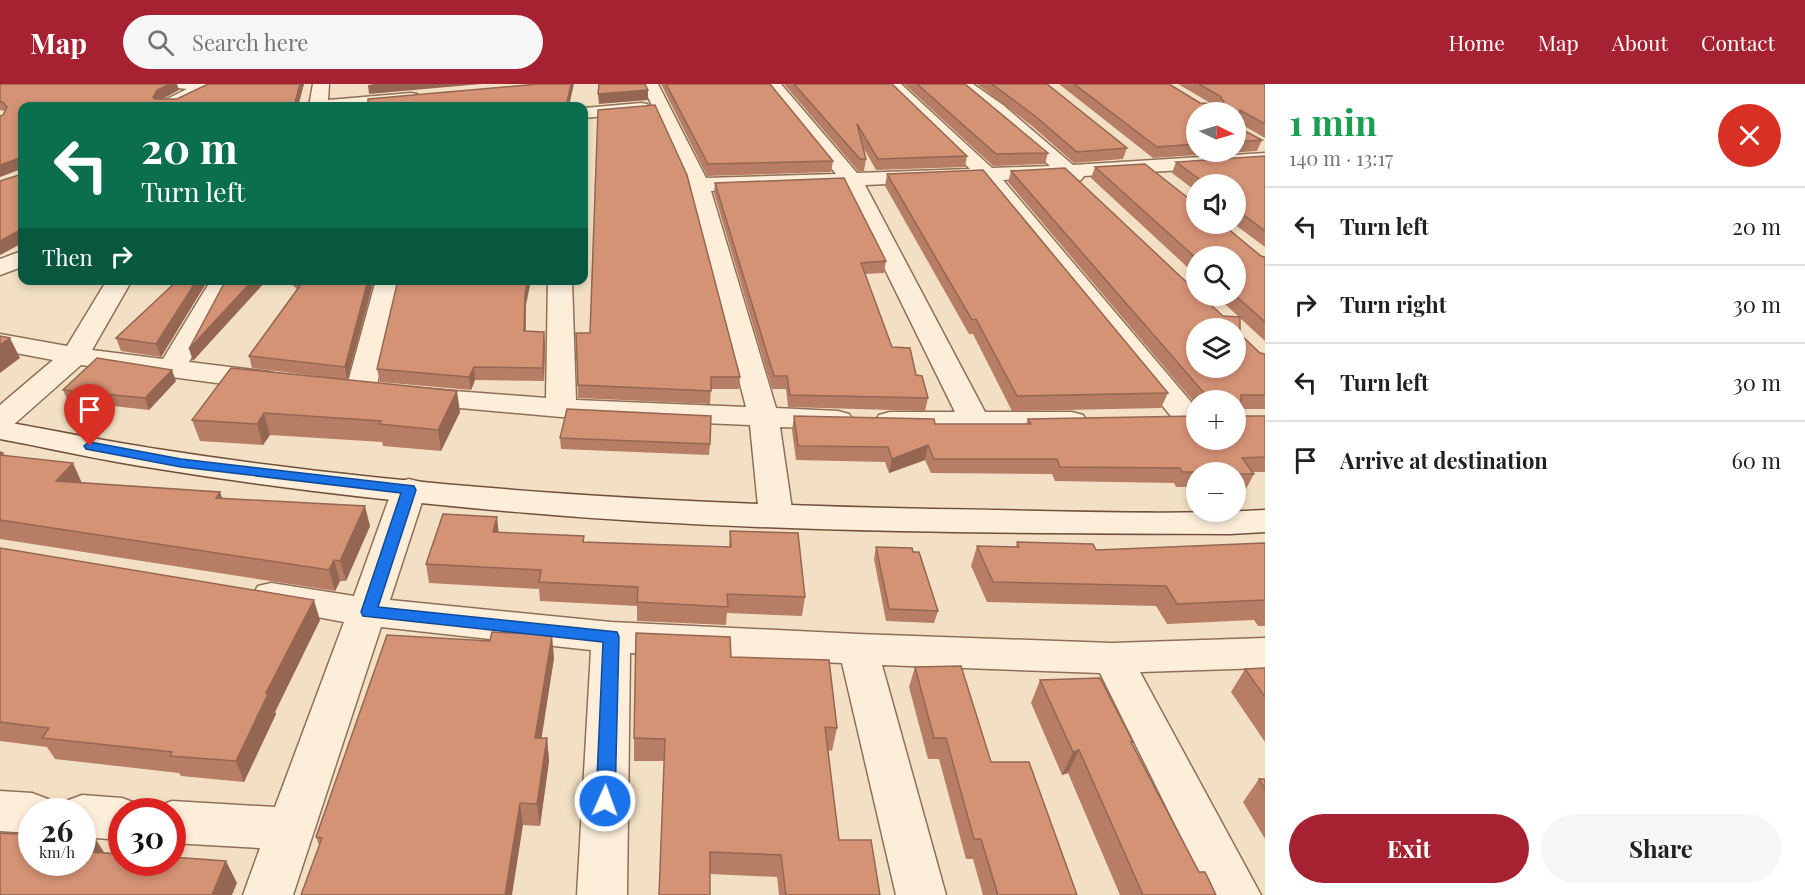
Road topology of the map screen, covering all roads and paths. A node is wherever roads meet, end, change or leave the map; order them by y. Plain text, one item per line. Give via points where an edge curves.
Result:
1 (184, 84) edge
2 (321, 84) edge
3 (650, 84) edge
4 (772, 84) edge
5 (891, 84) edge
6 (963, 84) edge
7 (209, 85) edge
8 (423, 96) edge
9 (175, 102) edge
10 (319, 102) edge
11 (360, 102) edge
12 (662, 106) junction
13 (588, 113) edge
14 (1124, 146) edge
15 (1262, 149) edge
16 (1150, 167) junction
17 (1069, 171) junction
18 (987, 174) junction
19 (851, 178) junction
20 (699, 185) junction
21 (1173, 187) edge
22 (1086, 188) edge
23 (18, 260) edge
24 (0, 268) edge
25 (117, 285) edge
26 (222, 285) edge
27 (387, 285) edge
28 (560, 285) edge
29 (0, 342) edge
30 (75, 356) junction
31 (171, 368) junction
32 (301, 386) edge
33 (561, 408) junction
34 (1186, 411) edge
35 (764, 418) junction
36 (1186, 419) edge
37 (1154, 420) edge
38 (0, 421) edge
39 (1094, 421) edge
40 (976, 423) junction
41 (0, 430) edge
42 (409, 490) junction
43 (776, 516) junction
44 (1265, 521) edge
45 (242, 591) edge
46 (369, 612) junction
47 (611, 637) junction
48 (858, 649) junction
49 (1265, 653) edge
50 (1112, 657) junction
51 (186, 823) edge
52 (289, 829) junction
53 (268, 895) edge
54 (602, 895) edge
55 (921, 895) edge
56 (1236, 895) edge

1 - 7 street
2 - 10 street
3 - 12 street
4 - 19 street
5 - 18 street
6 - 17 street
7 - 9 street
8 - 11 street
12 - 13 street
12 - 20 street
14 - 16 street
15 - 16 street
16 - 17 street
16 - 21 street
17 - 18 street
17 - 22 street
18 - 19 street
18 - 34 street
19 - 20 street
19 - 40 street
20 - 35 street
23 - 24 street
25 - 30 street
26 - 31 street
27 - 33 street via 348,392
28 - 33 street
29 - 30 street
30 - 31 street
30 - 38 street
31 - 32 street
33 - 35 street
35 - 40 street
35 - 43 street
36 - 37 street
39 - 40 street
41 - 42 street via 181,463
42 - 43 street via 577,506
42 - 46 street
43 - 44 street via 1004,522
45 - 46 street
46 - 47 street
46 - 52 street
47 - 48 street
47 - 54 street
48 - 50 street
48 - 55 street
49 - 50 street
50 - 56 street
51 - 52 street
52 - 53 street

